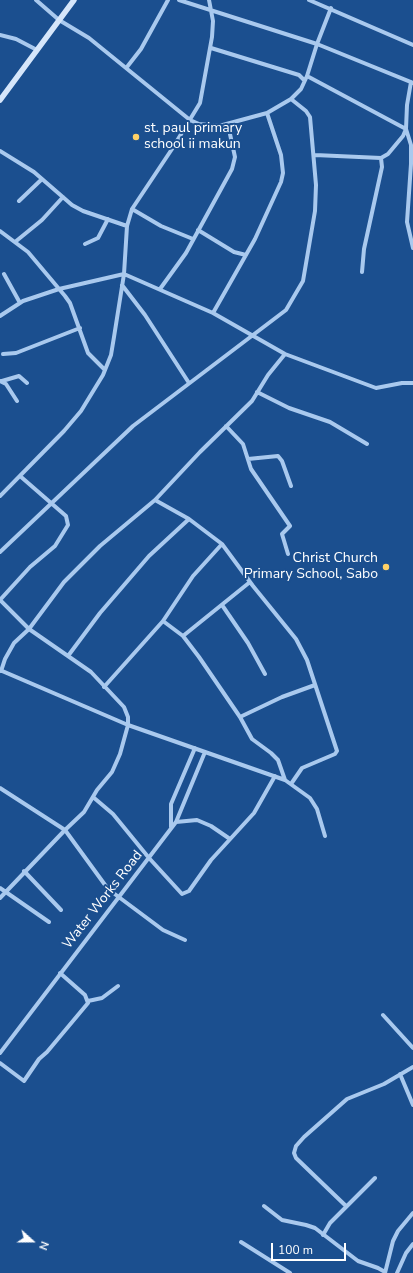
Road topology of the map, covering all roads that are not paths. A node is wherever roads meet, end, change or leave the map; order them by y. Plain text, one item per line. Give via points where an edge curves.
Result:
1 (36, 0) edge
2 (74, 0) edge
3 (168, 0) edge
4 (179, 0) edge
5 (209, 0) edge
6 (309, 0) edge
7 (331, 8) junction
8 (211, 9) junction
9 (59, 20) junction
10 (0, 35) edge
11 (317, 44) junction
12 (413, 45) edge
13 (211, 48) junction
14 (37, 50) junction
15 (127, 68) junction
16 (306, 78) junction
17 (412, 83) edge
18 (291, 99) junction
19 (0, 100) edge
20 (267, 113) junction
21 (190, 120) junction
22 (228, 125) junction
23 (406, 129) junction
24 (411, 137) edge
25 (0, 152) edge
26 (315, 155) junction
27 (381, 158) junction
28 (42, 179) junction
29 (63, 197) junction
30 (20, 201) dead end
31 (411, 208) edge
32 (132, 209) junction
33 (108, 219) junction
34 (127, 226) junction
35 (0, 230) edge
36 (198, 230) junction
37 (193, 239) junction
38 (15, 242) junction
39 (85, 244) dead end
40 (413, 248) edge
41 (246, 255) junction
42 (362, 272) dead end
43 (4, 274) dead end
44 (124, 274) junction
45 (122, 285) junction
46 (59, 290) junction
47 (160, 290) junction
48 (20, 303) junction
49 (213, 313) junction
50 (0, 316) edge
51 (80, 328) junction
52 (253, 335) junction
53 (3, 354) dead end
54 (285, 354) junction
55 (105, 370) junction
56 (1, 381) edge
57 (27, 383) dead end
58 (189, 383) junction
59 (413, 383) edge
60 (257, 392) junction
61 (17, 401) dead end
62 (226, 426) junction
63 (367, 444) dead end
64 (248, 459) junction
65 (20, 476) junction
66 (291, 486) dead end
67 (0, 496) edge
68 (155, 500) junction
69 (53, 503) junction
70 (189, 519) junction
71 (222, 544) junction
72 (0, 552) edge
73 (288, 554) dead end
74 (250, 582) junction
75 (0, 600) edge
76 (222, 605) junction
77 (163, 621) junction
78 (28, 629) junction
79 (183, 636) junction
80 (68, 656) junction
81 (0, 671) edge
82 (265, 674) dead end
83 (315, 685) junction
84 (104, 687) junction
85 (240, 717) junction
86 (128, 725) junction
87 (195, 748) junction
88 (205, 752) junction
89 (274, 776) junction
90 (285, 780) junction
91 (291, 784) junction
92 (0, 788) edge
93 (94, 796) junction
94 (176, 822) junction
95 (65, 830) junction
96 (171, 830) junction
97 (325, 836) dead end
98 (230, 839) junction
99 (149, 858) junction
100 (24, 872) junction
101 (0, 888) edge
102 (6, 892) junction
103 (119, 895) junction
104 (0, 898) edge
105 (62, 910) dead end
106 (50, 922) dead end
107 (185, 940) dead end
108 (60, 973) junction
109 (118, 986) dead end
110 (88, 1001) junction
111 (383, 1015) dead end
112 (413, 1048) edge
113 (0, 1052) edge
114 (0, 1063) edge
115 (413, 1067) edge
116 (400, 1074) junction
117 (411, 1093) edge
118 (413, 1105) edge
119 (375, 1178) dead end
120 (264, 1206) dead end
121 (346, 1206) junction
122 (413, 1213) edge
123 (323, 1235) junction
124 (241, 1242) dead end
125 (413, 1244) edge
126 (290, 1273) edge
127 (385, 1273) edge
128 (397, 1273) edge

1 - 9 street
2 - 9 main road
3 - 15 street via 148,38
4 - 8 street
5 - 8 street
6 - 7 street
7 - 11 street
7 - 12 street
8 - 11 street
8 - 13 street
9 - 14 main road
9 - 15 street via 89,38
10 - 14 street via 16,39
11 - 16 street
11 - 17 street
13 - 16 street
13 - 21 street via 200,103
14 - 19 main road
15 - 21 street
16 - 18 street via 301,89
16 - 23 street
17 - 23 street via 407,105
18 - 20 street
18 - 26 street via 310,117
20 - 22 street
20 - 41 street via 281,154 283,173 276,195
21 - 22 street via 199,124
21 - 32 street
22 - 36 street via 234,163
23 - 24 street
23 - 27 street via 388,154
24 - 31 street
25 - 28 street
26 - 27 street
26 - 52 street via 315,211 303,281 286,310
27 - 42 street via 382,166 364,249
28 - 29 street
28 - 30 street
29 - 33 street via 83,211
29 - 38 street via 42,220
31 - 40 street via 406,222
32 - 34 street
32 - 37 street via 161,226
33 - 34 street
33 - 39 street via 98,238
34 - 44 street
35 - 38 street
36 - 37 street
36 - 41 street via 234,252
37 - 47 street
38 - 46 street via 28,252
41 - 49 street
43 - 48 street
44 - 45 street
44 - 46 street
44 - 47 street
45 - 55 street via 111,355
45 - 58 street via 145,315
46 - 48 street
46 - 51 street via 70,303
47 - 49 street
48 - 50 street
49 - 52 street
51 - 53 street via 16,353
51 - 55 street via 88,353
52 - 54 street
52 - 58 street
54 - 59 street via 376,388
54 - 60 street
55 - 65 street via 81,411
56 - 57 street via 19,376
56 - 61 street
58 - 69 street via 133,426
60 - 62 street via 252,401
60 - 63 street via 289,408 330,422
62 - 64 street via 243,444
62 - 68 street
64 - 66 street via 278,456
64 - 73 street via 251,469 290,526 282,534
65 - 67 street
65 - 69 street
68 - 70 street
68 - 78 street via 100,546 64,582
69 - 72 street
69 - 75 street via 66,516 68,525 65,533
70 - 71 street
70 - 80 street via 149,556 100,613
71 - 74 street
71 - 77 street via 193,576
74 - 76 street
74 - 83 street via 296,638
75 - 78 street
76 - 79 street
76 - 82 street
77 - 79 street
77 - 84 street
78 - 80 street
78 - 81 street via 8,652
79 - 85 street
80 - 84 street via 91,672
81 - 86 street
83 - 85 street
83 - 91 street via 337,751 302,768
84 - 86 street via 124,707
85 - 90 street via 252,739 278,760
86 - 87 street
86 - 93 street via 115,766
87 - 88 street
87 - 96 street via 171,804
88 - 89 street
88 - 94 street, Water Works Road
89 - 90 street
89 - 98 street via 254,813
90 - 91 street
91 - 97 street via 310,798 317,809
92 - 95 street
93 - 95 street via 84,812
93 - 99 street via 113,814
94 - 96 street, Water Works Road
94 - 98 street via 197,820
95 - 100 street
95 - 103 street via 108,889
96 - 99 street, Water Works Road
98 - 99 street via 185,894 180,893
99 - 103 street, Water Works Road
100 - 102 street
100 - 105 street
101 - 102 street
102 - 104 street
102 - 106 street
103 - 107 street via 163,930
103 - 108 street, Water Works Road
108 - 110 street via 85,995
108 - 113 street, Water Works Road
109 - 110 street via 102,998
110 - 114 street via 39,1059 24,1081
111 - 112 street
115 - 116 street
116 - 117 street
116 - 121 street via 384,1084 347,1099 296,1146 296,1158
117 - 118 street
119 - 121 street
120 - 123 street via 282,1220 306,1224
121 - 123 street
122 - 127 street via 393,1241
123 - 127 street via 358,1262
124 - 126 street
125 - 128 street via 406,1252

